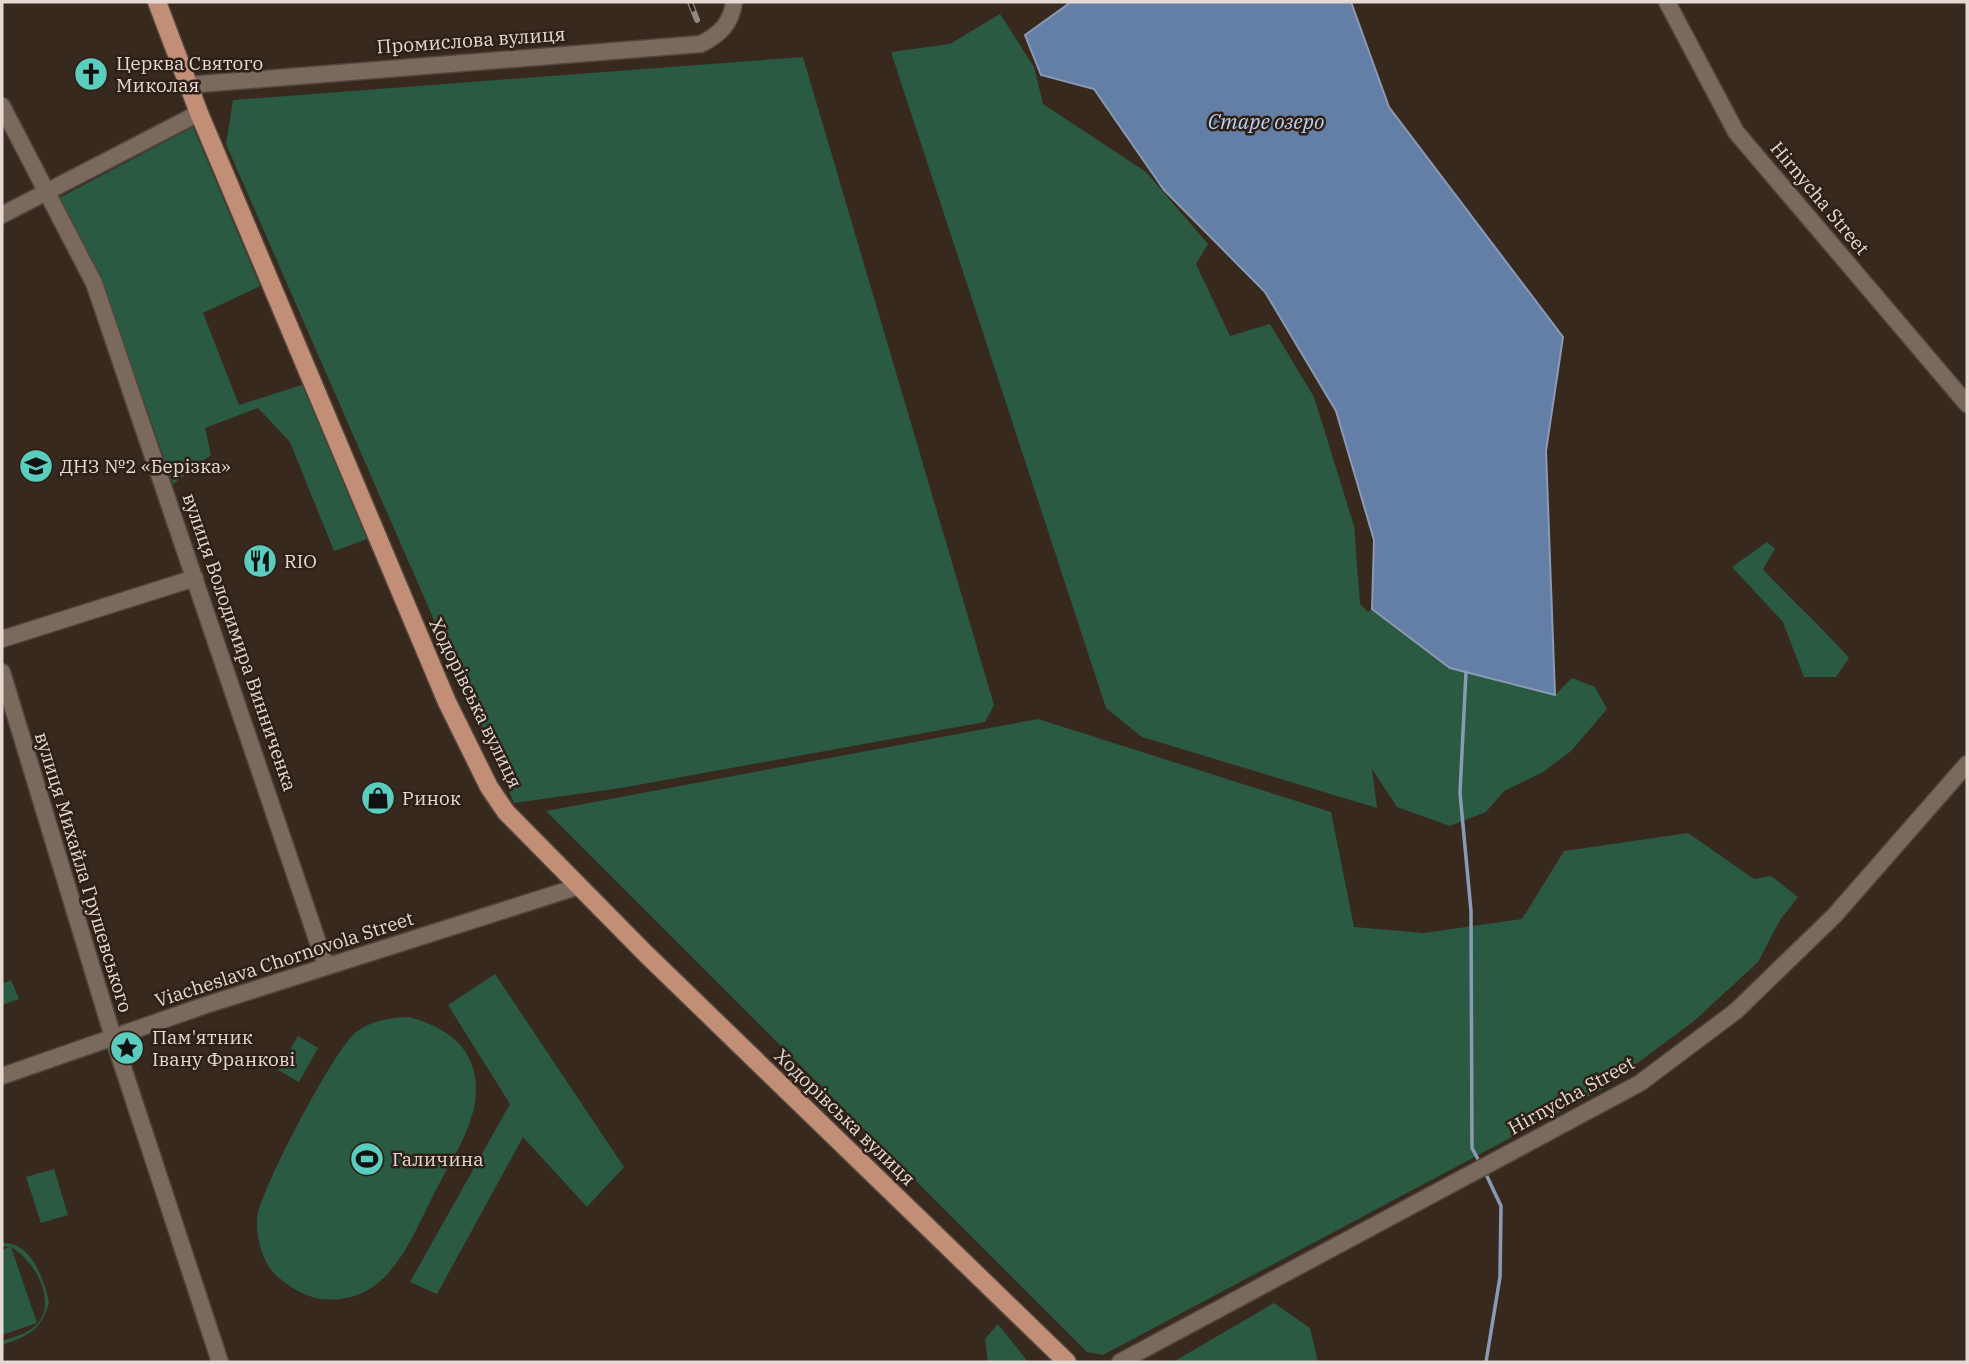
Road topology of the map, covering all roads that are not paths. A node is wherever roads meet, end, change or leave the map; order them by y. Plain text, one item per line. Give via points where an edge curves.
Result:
1 (157, 2) edge
2 (734, 2) edge
3 (1667, 2) edge
4 (188, 85) junction
5 (2, 106) edge
6 (199, 113) junction
7 (48, 192) junction
8 (2, 215) edge
9 (1967, 404) edge
10 (195, 578) junction
11 (2, 639) edge
12 (2, 672) edge
13 (1967, 764) edge
14 (580, 886) junction
15 (326, 966) junction
16 (113, 1037) junction
17 (2, 1076) edge
18 (220, 1362) edge
19 (1068, 1362) edge
20 (1120, 1362) edge

1 - 4 main road, Ходорівська вулиця
2 - 4 street, Промислова вулиця via 718,35 701,44
3 - 9 street, Hirnycha Street via 1736,132
4 - 6 main road, Ходорівська вулиця
5 - 7 street, вулиця Володимира Винниченка
6 - 7 street
6 - 14 main road, Ходорівська вулиця via 447,702 506,812
7 - 8 street
7 - 10 street, вулиця Володимира Винниченка via 94,283
10 - 11 street
10 - 15 street, вулиця Володимира Винниченка
12 - 16 street, вулиця Михайла Грушевського
13 - 20 street, Hirnycha Street via 1835,915 1736,1011 1640,1083
14 - 15 street, Viacheslava Chornovola Street
14 - 19 main road, Ходорівська вулиця
15 - 16 street, Viacheslava Chornovola Street
16 - 17 street, Viacheslava Chornovola Street
16 - 18 street, вулиця Михайла Грушевського

